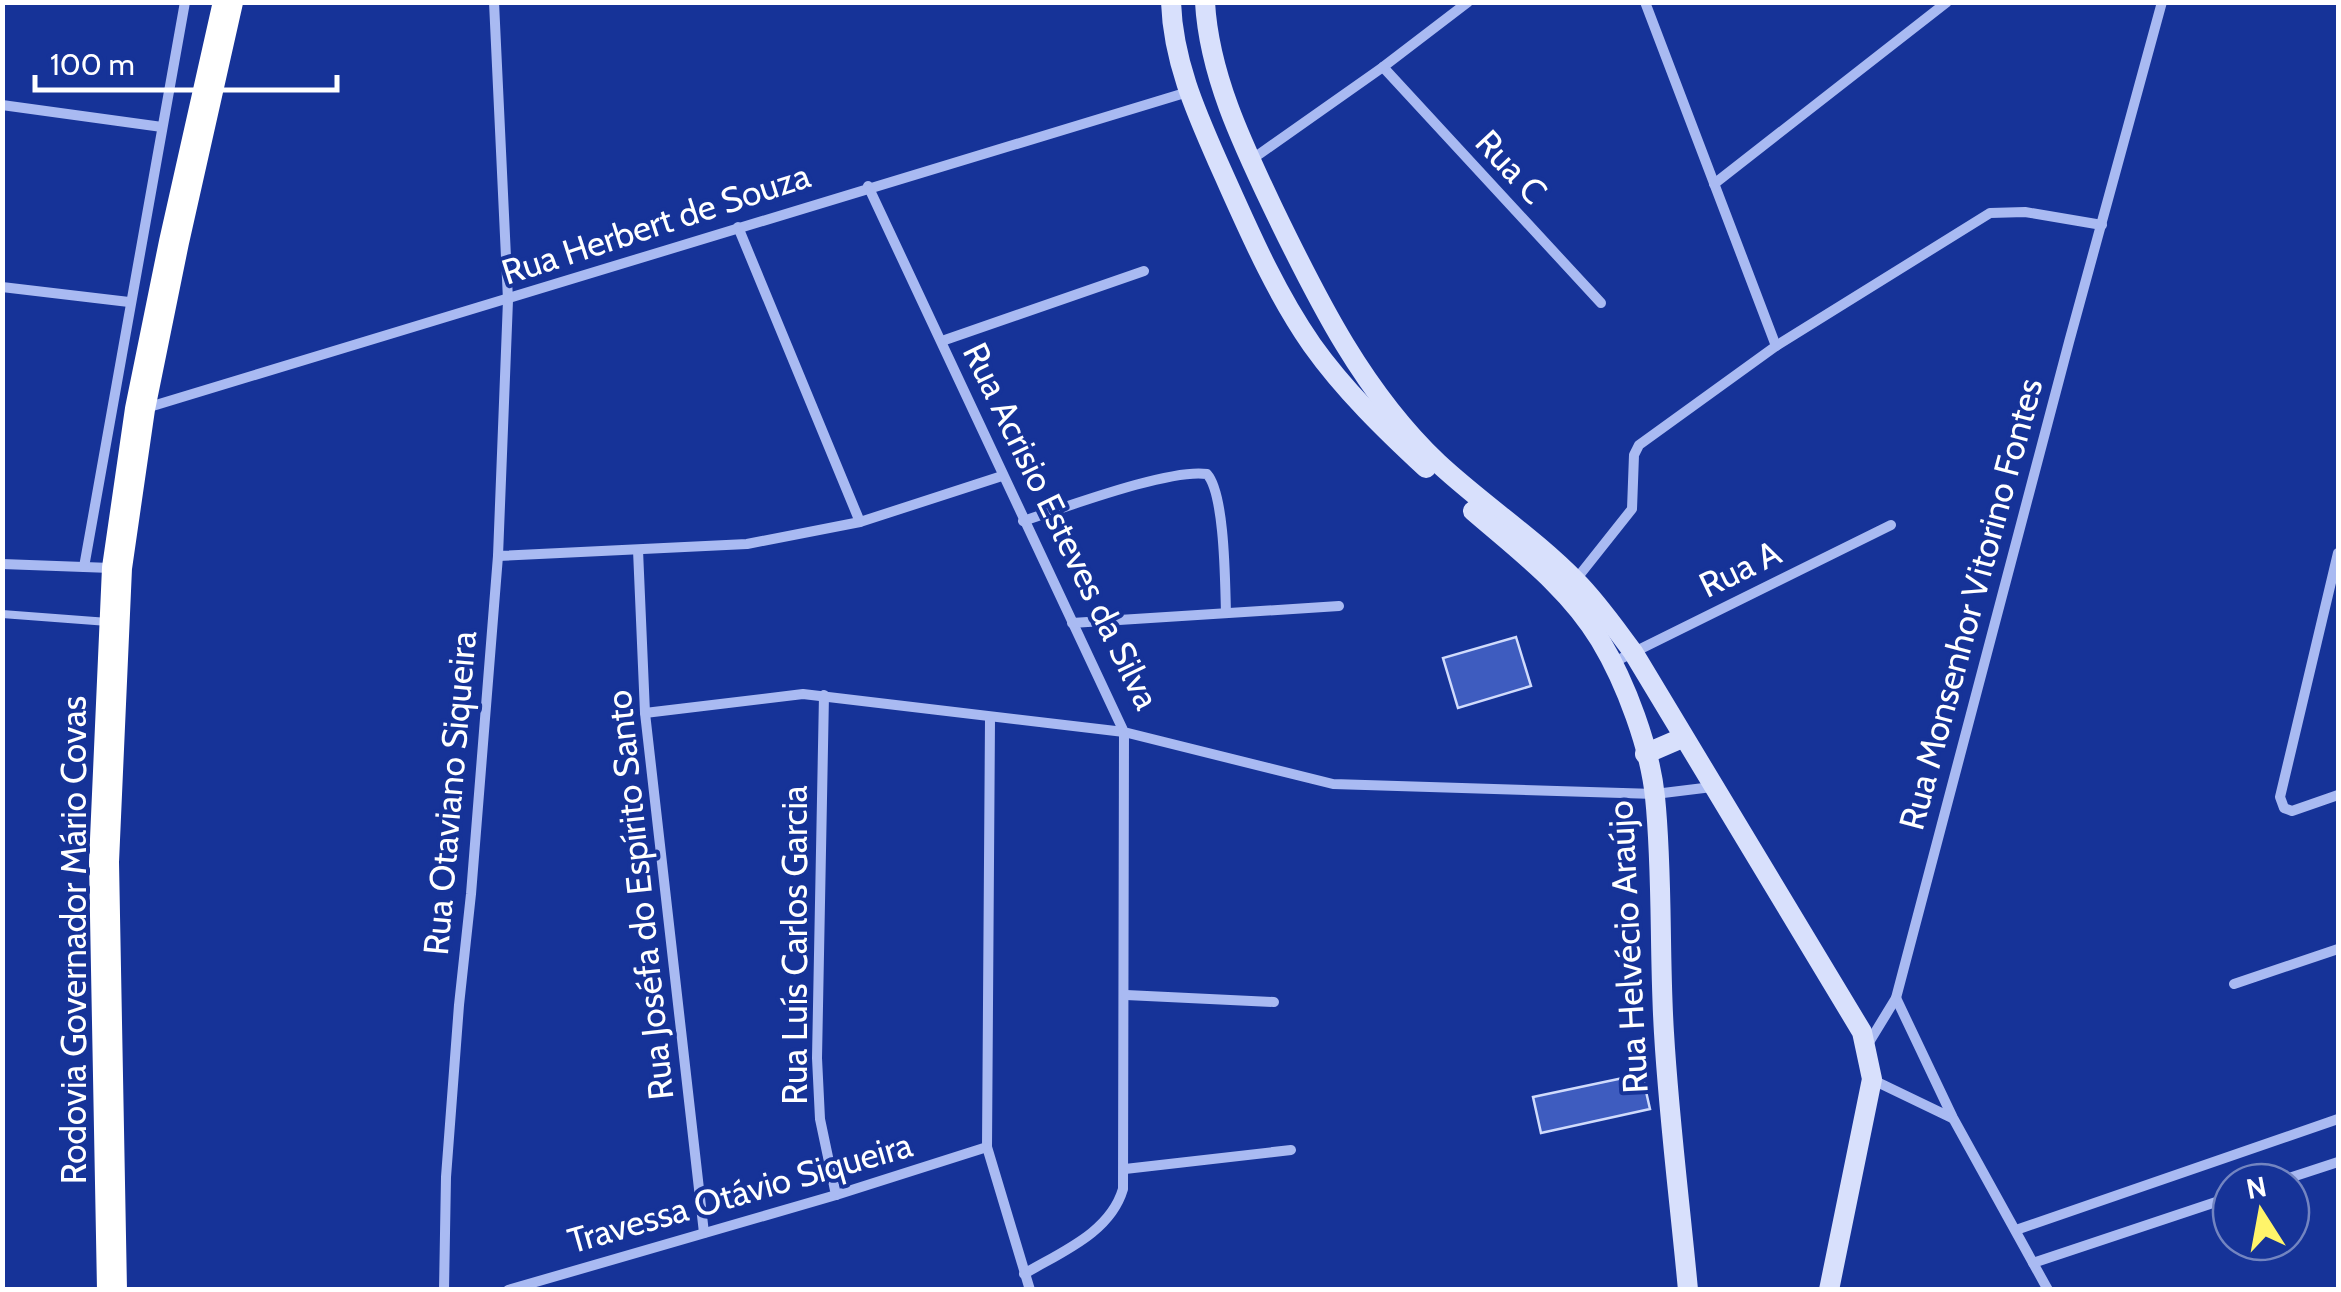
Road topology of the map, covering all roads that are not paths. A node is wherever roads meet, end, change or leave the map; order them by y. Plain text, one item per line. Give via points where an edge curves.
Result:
1 (185, 2) edge
2 (228, 2) edge
3 (494, 2) edge
4 (1171, 2) edge
5 (1206, 2) edge
6 (1468, 2) edge
7 (1645, 2) edge
8 (1948, 2) edge
9 (2162, 2) edge
10 (1383, 68) junction
11 (1188, 92) junction
12 (2, 105) edge
13 (162, 127) junction
14 (1250, 160) junction
15 (1714, 184) junction
16 (868, 186) junction
17 (2102, 225) junction
18 (738, 226) junction
19 (1144, 272) dead end
20 (2, 287) edge
21 (508, 300) junction
22 (129, 302) junction
23 (1601, 303) dead end
24 (942, 341) junction
25 (1776, 346) junction
26 (140, 409) junction
27 (1002, 476) junction
28 (1022, 521) junction
29 (860, 522) junction
30 (1891, 525) dead end
31 (638, 550) junction
32 (2338, 554) edge
33 (498, 556) junction
34 (2, 564) edge
35 (84, 567) junction
36 (117, 568) junction
37 (1569, 586) junction
38 (1338, 606) dead end
39 (1226, 613) junction
40 (2, 614) edge
41 (114, 622) junction
42 (1072, 622) junction
43 (1633, 652) junction
44 (1612, 663) junction
45 (824, 695) junction
46 (646, 713) junction
47 (990, 718) junction
48 (1124, 732) junction
49 (1682, 738) junction
50 (1645, 754) junction
51 (1712, 787) junction
52 (1655, 794) junction
53 (2338, 795) edge
54 (2338, 949) edge
55 (2234, 984) dead end
56 (1126, 996) junction
57 (1896, 998) junction
58 (1274, 1002) dead end
59 (1864, 1039) junction
60 (1872, 1080) junction
61 (1953, 1118) junction
62 (2338, 1119) edge
63 (986, 1147) junction
64 (1292, 1150) dead end
65 (2338, 1162) edge
66 (1125, 1169) junction
67 (2311, 1171) edge
68 (836, 1195) junction
69 (2211, 1204) edge
70 (2016, 1230) junction
71 (704, 1233) junction
72 (2033, 1263) junction
73 (1024, 1274) junction
74 (112, 1290) edge
75 (444, 1290) edge
76 (508, 1290) edge
77 (1030, 1290) edge
78 (1688, 1290) edge
79 (1828, 1290) edge
80 (2048, 1290) edge

1 - 13 street
2 - 26 highway, Rodovia Governador Mário Covas
3 - 21 street, Rua Otaviano Siqueira
4 - 11 street
5 - 14 street via 1213,56
6 - 10 street
7 - 15 street
8 - 15 street
9 - 17 street, Rua Monsenhor Vitorino Fontes
10 - 14 street
10 - 23 street, Rua C
11 - 16 street, Rua Herbert de Souza
11 - 37 street via 1245,222 1311,344 1408,451
12 - 13 street
13 - 22 street
14 - 37 street via 1374,390 1436,461
15 - 25 street
16 - 18 street, Rua Herbert de Souza
16 - 24 street, Rua Acrisio Esteves da Silva
17 - 25 street via 1990,212
17 - 57 street, Rua Monsenhor Vitorino Fontes
18 - 21 street, Rua Herbert de Souza
18 - 29 street
19 - 24 street
20 - 22 street
21 - 26 street, Rua Herbert de Souza
21 - 33 street, Rua Otaviano Siqueira
22 - 35 street
24 - 27 street, Rua Acrisio Esteves da Silva
25 - 37 street via 1639,446 1632,510
26 - 36 highway, Rodovia Governador Mário Covas
27 - 28 street, Rua Acrisio Esteves da Silva
27 - 29 street
28 - 39 street via 1165,478 1208,474 1218,508
28 - 42 street, Rua Acrisio Esteves da Silva
29 - 31 street via 747,544
30 - 43 street, Rua A
31 - 33 street
31 - 46 street, Rua Joséfa do Espírito Santo
32 - 53 street via 2280,797 2292,811
33 - 75 street, Rua Otaviano Siqueira via 452,1099
34 - 35 street
35 - 36 street
36 - 41 highway, Rodovia Governador Mário Covas
37 - 43 street
37 - 44 street, Rua Helvécio Araújo
38 - 39 street
39 - 42 street
40 - 41 lane
41 - 74 highway, Rodovia Governador Mário Covas via 104,862
42 - 48 street, Rua Acrisio Esteves da Silva
43 - 44 street, Rua A
43 - 49 street
44 - 50 street, Rua Helvécio Araújo
45 - 46 street
45 - 47 street
45 - 68 street, Rua Luís Carlos Garcia via 818,1058 820,1119
46 - 71 street, Rua Joséfa do Espírito Santo
47 - 48 street
47 - 63 street
48 - 52 street, Rua Acrisio Esteves da Silva via 1334,784
48 - 56 street
49 - 50 street
49 - 51 street
50 - 52 street, Rua Helvécio Araújo
51 - 52 street, Rua Acrisio Esteves da Silva
51 - 59 street
52 - 78 street, Rua Helvécio Araújo via 1665,1050
54 - 55 street
56 - 58 street
56 - 66 street
57 - 59 street, Rua Monsenhor Vitorino Fontes
57 - 61 street
59 - 60 street
60 - 61 street
60 - 79 street
61 - 70 street
62 - 70 street
63 - 68 street, Travessa Otávio Siqueira
63 - 73 street
64 - 66 street
65 - 67 street
66 - 73 street via 1112,1214
68 - 71 street, Travessa Otávio Siqueira
69 - 72 street
70 - 72 street
71 - 76 street, Travessa Otávio Siqueira
72 - 80 street
73 - 77 street

